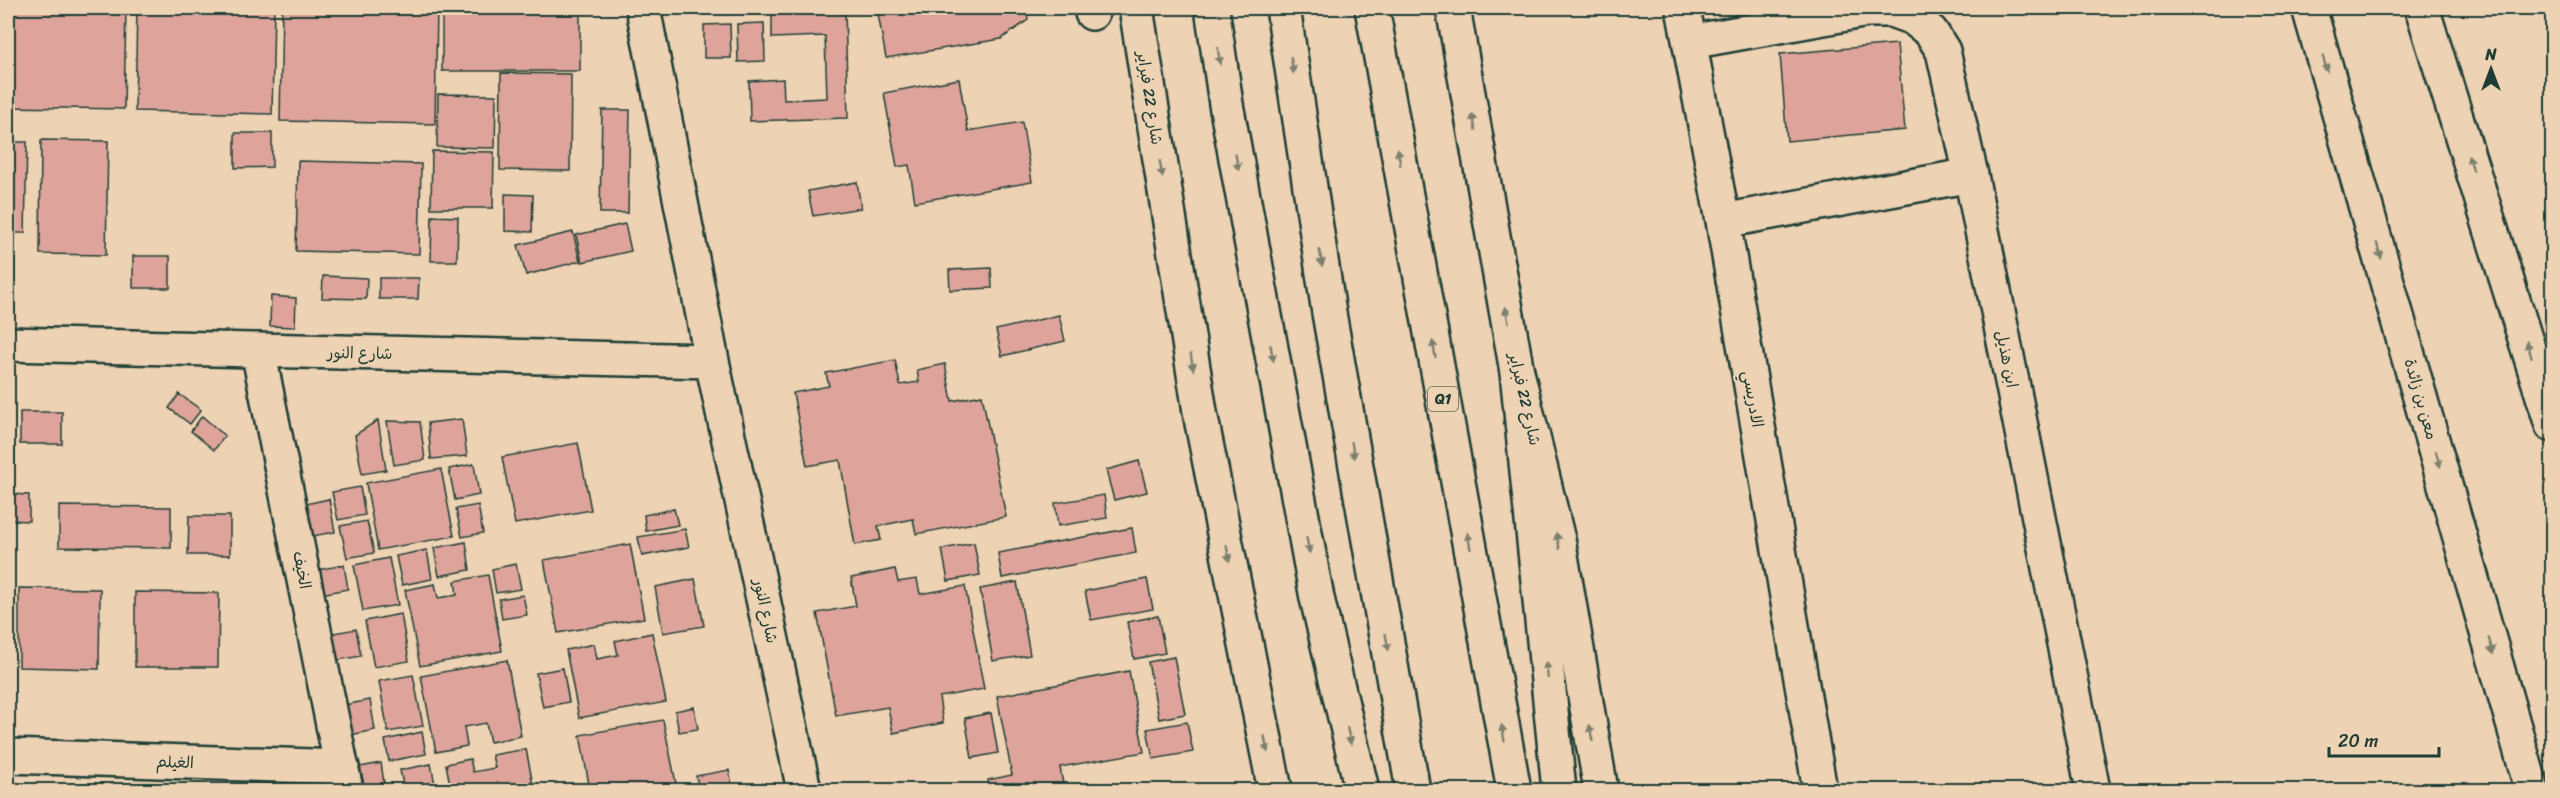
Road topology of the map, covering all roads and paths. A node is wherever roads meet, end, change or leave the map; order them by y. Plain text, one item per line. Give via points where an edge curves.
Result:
1 (643, 8) edge
2 (1136, 8) edge
3 (1212, 8) edge
4 (1283, 8) edge
5 (1372, 8) edge
6 (1453, 8) edge
7 (1683, 8) edge
8 (2309, 8) edge
9 (2422, 8) edge
10 (1690, 42) junction
11 (1971, 175) junction
12 (1723, 221) junction
13 (8, 344) edge
14 (258, 350) junction
15 (712, 361) junction
16 (1517, 372) junction
17 (2553, 425) edge
18 (8, 756) edge
19 (344, 779) edge
20 (804, 790) edge
21 (1275, 790) edge
22 (1362, 790) edge
23 (1413, 790) edge
24 (1514, 790) edge
25 (1559, 790) edge
26 (1601, 790) edge
27 (1820, 790) edge
28 (2093, 790) edge
29 (2532, 790) edge

1 - 15 main road, شارع النور
2 -> 21 main road, شارع 22 فبراير via 1201,418
3 -> 22 main road via 1226,104 1315,586
4 -> 23 main road via 1329,313
24 -> 5 main road, Q1
16 -> 6 main road, شارع 22 فبراير
7 - 10 main road, الادريسي
8 -> 29 main road, معن بن زائدة
17 -> 9 main road
10 - 11 main road, ابن هذيل via 1868,10 1891,10 1912,18 1931,32 1943,51
10 - 12 main road, الادريسي
11 - 12 main road
11 - 28 main road, ابن هذيل
12 - 27 main road, الادريسي
13 - 14 main road, شارع النور
14 - 15 main road, شارع النور
14 - 19 main road, الخيف
15 - 20 main road, شارع النور
25 -> 16 main road
26 -> 16 main road, شارع 22 فبراير via 1559,544
18 - 19 main road, الغيلم

